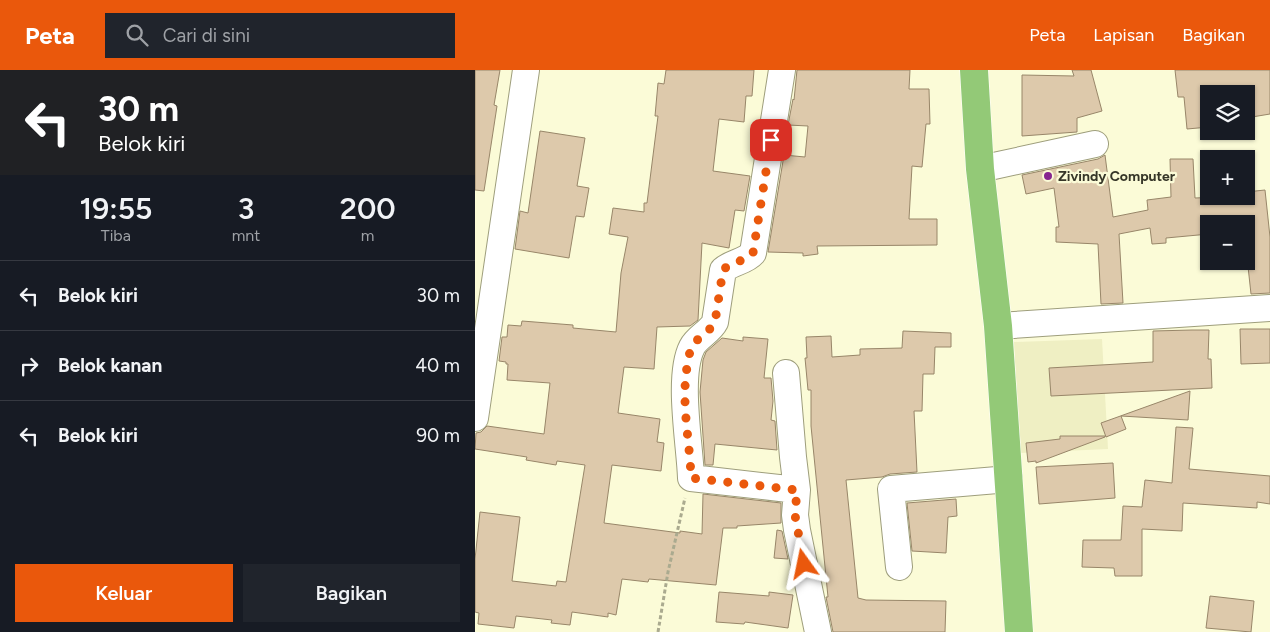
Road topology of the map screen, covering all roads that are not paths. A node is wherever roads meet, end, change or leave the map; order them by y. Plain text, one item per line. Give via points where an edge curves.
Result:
1 (526, 70) edge
2 (783, 70) edge
3 (974, 70) edge
4 (1095, 144) dead end
5 (980, 169) junction
6 (1270, 308) edge
7 (998, 326) junction
8 (786, 373) dead end
9 (475, 418) edge
10 (1009, 479) junction
11 (797, 490) junction
12 (899, 567) dead end
13 (818, 632) edge
14 (1019, 632) edge

1 - 9 street
2 - 11 street via 753,253 723,270 715,322 691,348 685,400 691,478
3 - 5 highway
4 - 5 street
5 - 7 highway
6 - 7 street
7 - 10 highway
8 - 11 street
10 - 12 street via 891,489
10 - 14 highway
11 - 13 street via 797,530

